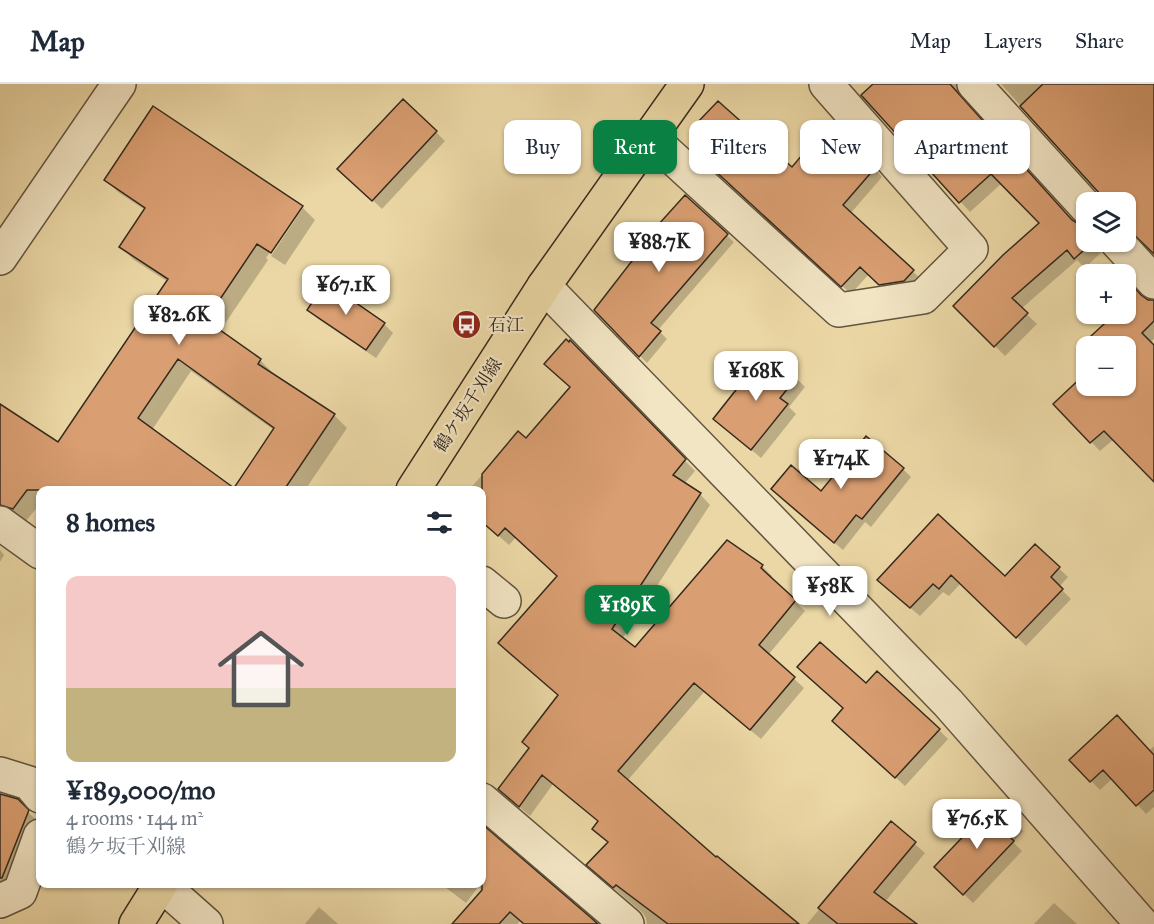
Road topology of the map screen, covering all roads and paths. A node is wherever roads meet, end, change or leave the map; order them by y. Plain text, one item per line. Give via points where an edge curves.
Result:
1 (119, 84) edge
2 (826, 84) edge
3 (681, 87) edge
4 (986, 87) edge
5 (661, 120) edge
6 (677, 162) edge
7 (624, 174) edge
8 (1076, 195) edge
9 (1126, 252) edge
10 (0, 258) edge
11 (1154, 282) edge
12 (544, 286) junction
13 (416, 486) edge
14 (0, 523) edge
15 (36, 549) edge
16 (0, 774) edge
17 (36, 791) edge
18 (486, 803) edge
19 (36, 847) edge
20 (158, 888) edge
21 (166, 888) edge
22 (0, 902) edge
23 (136, 924) edge
24 (206, 924) edge
25 (627, 924) edge
26 (1142, 924) edge

1 - 10 street
2 - 6 street via 971,249 923,297 839,310
3 - 5 main road, 鶴ケ坂千刈線
4 - 8 street
7 - 12 main road, 鶴ケ坂千刈線
9 - 11 street
12 - 13 main road, 鶴ケ坂千刈線
12 - 26 street via 948,703
14 - 15 street
16 - 17 street via 29,783
18 - 25 street
19 - 22 street via 20,892
20 - 23 main road
21 - 24 street

